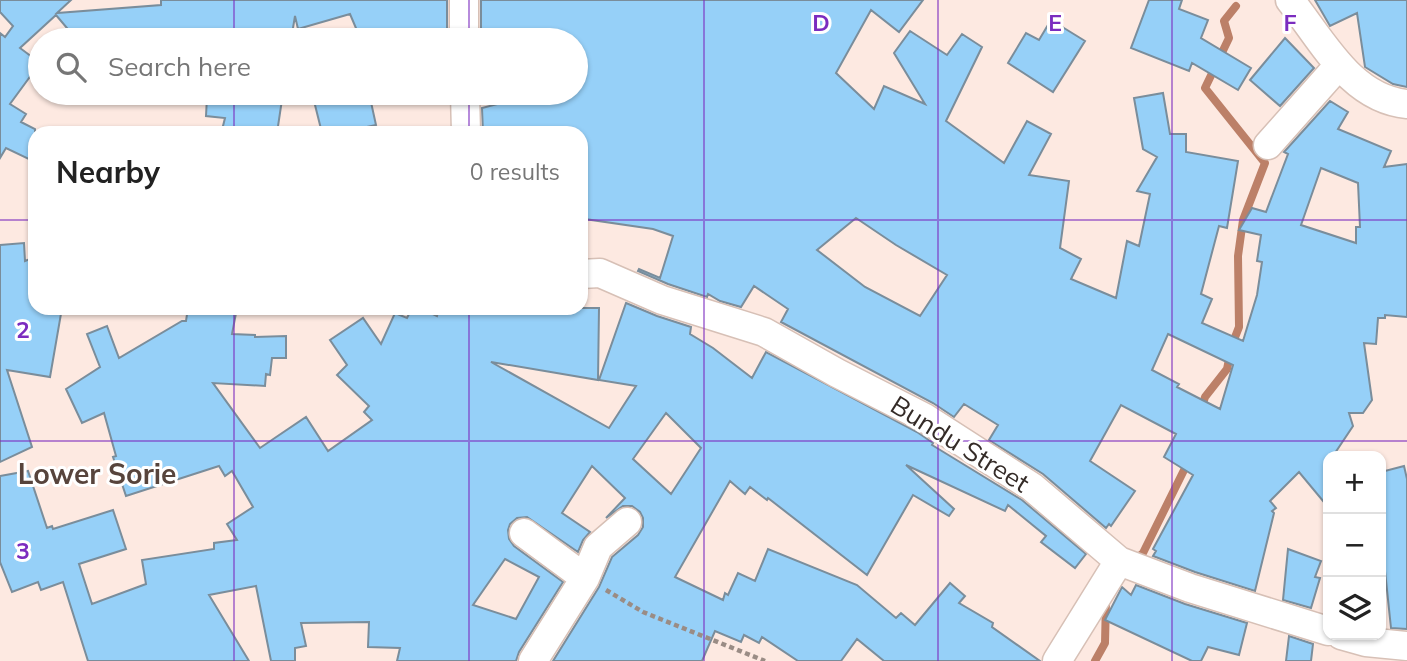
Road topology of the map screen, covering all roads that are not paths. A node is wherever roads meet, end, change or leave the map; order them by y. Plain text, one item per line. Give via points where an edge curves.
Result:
1 (464, 0) edge
2 (1290, 0) edge
3 (464, 28) edge
4 (1339, 65) junction
5 (1407, 104) edge
6 (465, 105) edge
7 (466, 126) edge
8 (1268, 145) dead end
9 (588, 274) edge
10 (626, 522) dead end
11 (524, 533) dead end
12 (1119, 561) junction
13 (585, 578) junction
14 (1323, 630) edge
15 (1359, 640) edge
16 (1407, 646) edge
17 (533, 661) edge
18 (1057, 661) edge

1 - 3 street
2 - 4 street
4 - 5 street via 1372,94
4 - 8 street
6 - 7 street
9 - 12 street, Bundu Street via 600,273 662,300 764,332 925,418 1032,487
10 - 13 street via 598,547
11 - 13 street
12 - 14 street, Bundu Street
12 - 18 street
13 - 17 street
15 - 16 street

